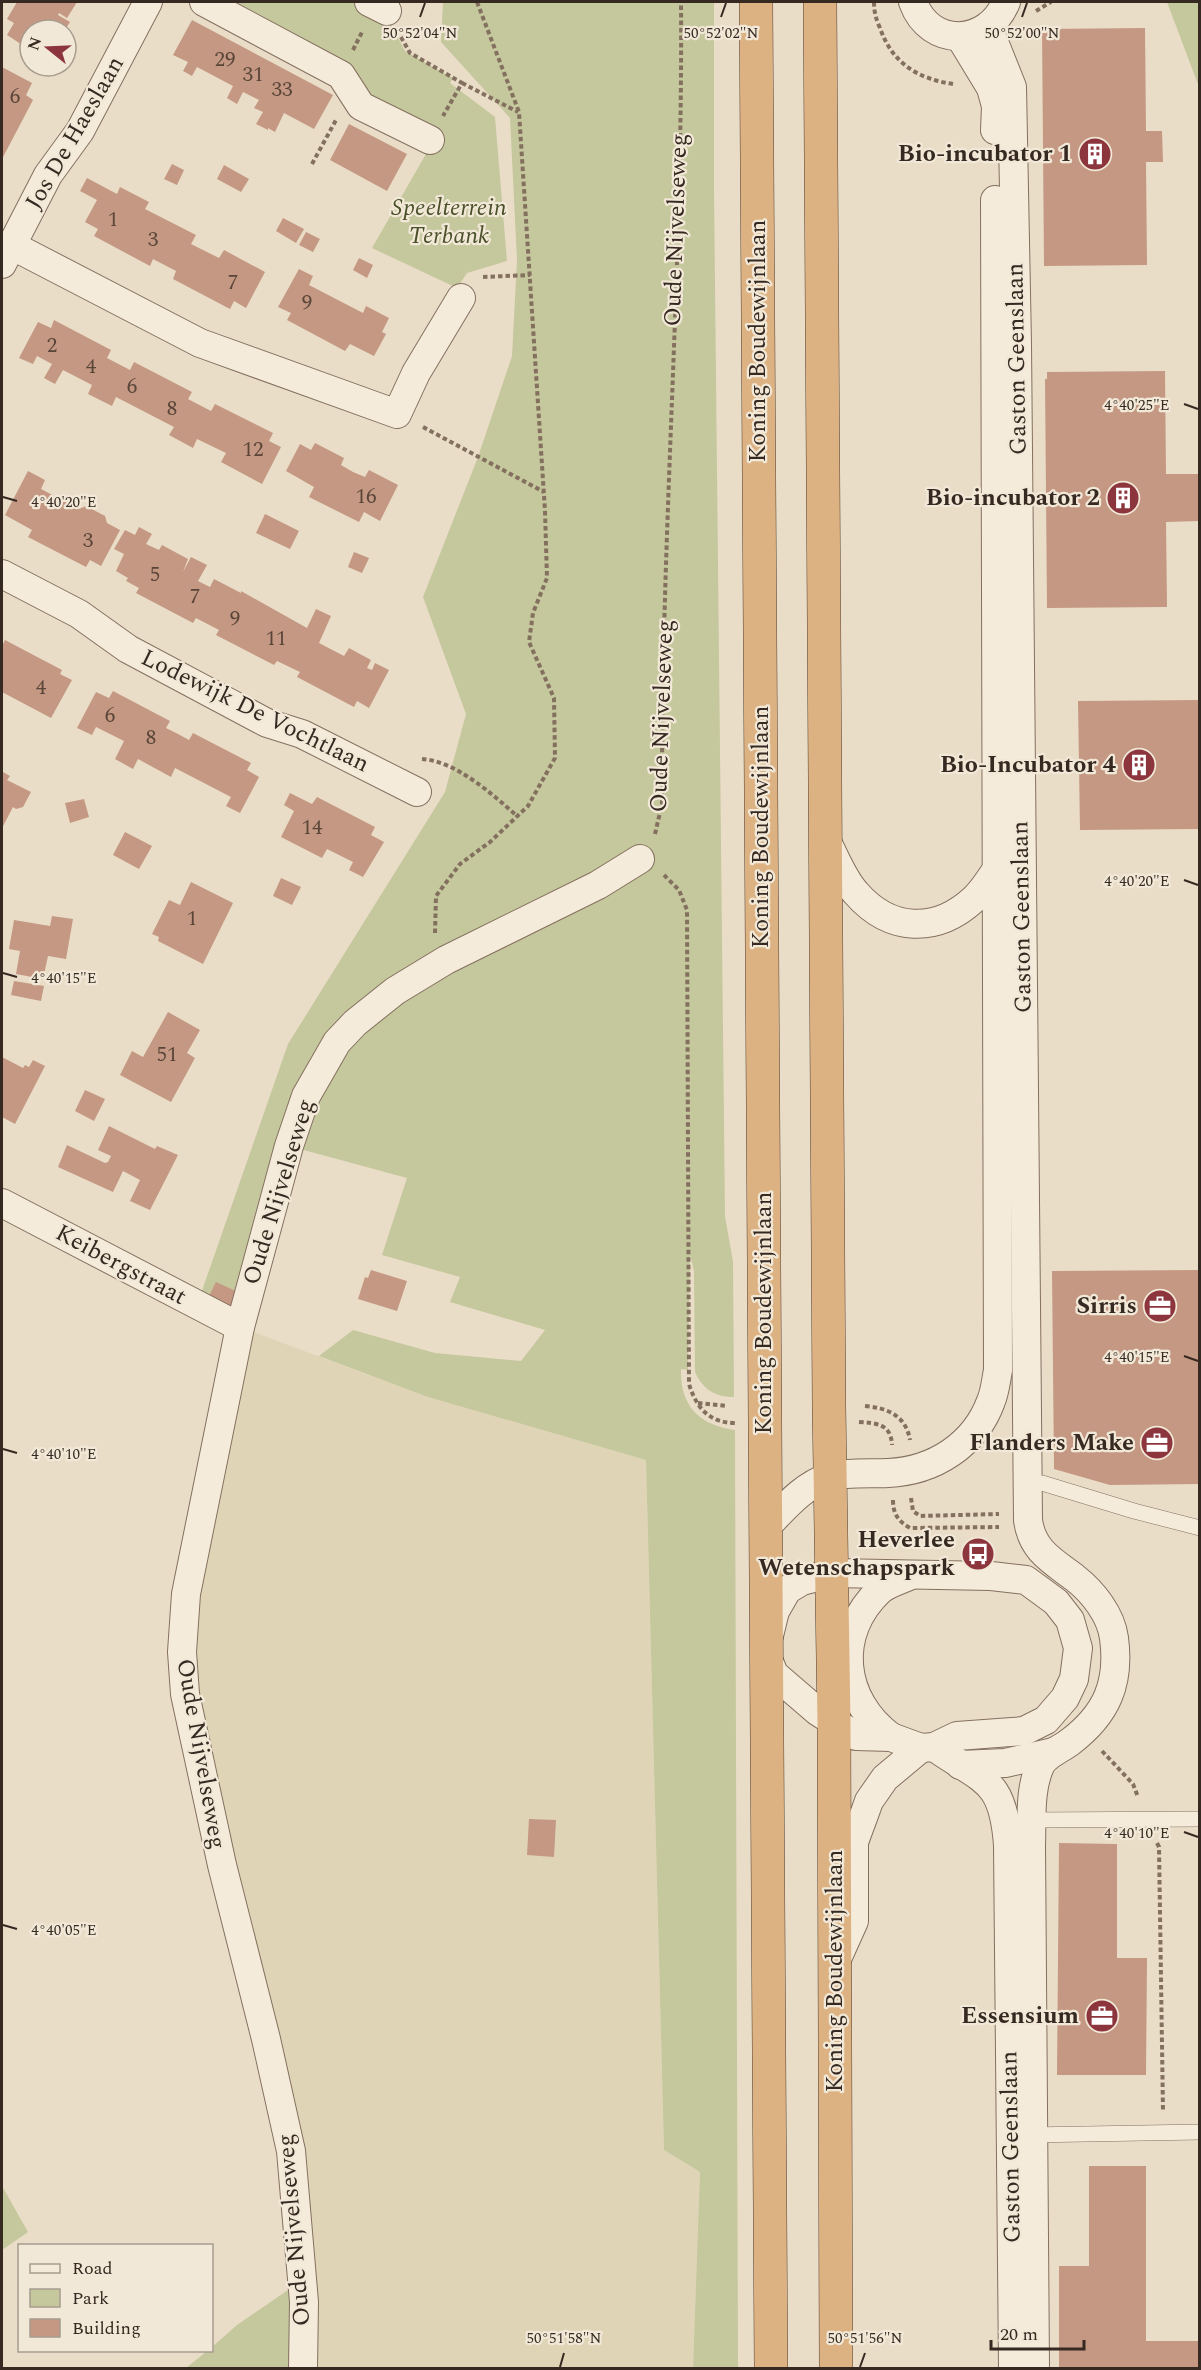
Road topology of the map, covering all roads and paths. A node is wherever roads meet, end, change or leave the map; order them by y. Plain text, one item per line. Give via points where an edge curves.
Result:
1 (148, 2) edge
2 (204, 2) edge
3 (477, 2) edge
4 (681, 2) edge
5 (756, 2) edge
6 (820, 2) edge
7 (874, 2) edge
8 (913, 2) edge
9 (1006, 2) edge
10 (1051, 2) edge
11 (377, 6) edge
12 (1034, 16) dead end
13 (988, 27) junction
14 (960, 37) junction
15 (346, 83) junction
16 (462, 83) junction
17 (961, 86) dead end
18 (519, 112) junction
19 (430, 140) joint
20 (312, 164) dead end
21 (6, 254) edge
22 (530, 275) junction
23 (461, 298) joint
24 (408, 420) junction
25 (544, 492) junction
26 (2, 574) edge
27 (406, 786) joint
28 (517, 816) junction
29 (826, 840) junction
30 (640, 859) junction
31 (997, 869) junction
32 (446, 960) junction
33 (2, 1203) edge
34 (240, 1327) junction
35 (697, 1403) junction
36 (727, 1406) dead end
37 (865, 1406) dead end
38 (866, 1422) dead end
39 (727, 1423) dead end
40 (910, 1446) dead end
41 (892, 1448) dead end
42 (830, 1476) junction
43 (1042, 1483) dead end
44 (911, 1495) dead end
45 (893, 1497) dead end
46 (1007, 1514) dead end
47 (1009, 1527) dead end
48 (765, 1528) junction
49 (1200, 1528) edge
50 (833, 1573) junction
51 (911, 1575) junction
52 (765, 1652) junction
53 (834, 1723) junction
54 (891, 1737) junction
55 (1096, 1744) dead end
56 (927, 1747) junction
57 (1054, 1752) junction
58 (960, 1765) junction
59 (1200, 1819) edge
60 (1032, 1820) junction
61 (1148, 1820) junction
62 (834, 1965) junction
63 (1163, 2132) junction
64 (1200, 2132) edge
65 (1022, 2136) junction
66 (303, 2368) edge
67 (771, 2368) edge
68 (836, 2368) edge
69 (1013, 2368) edge
70 (1035, 2368) edge

1 - 21 street, Jos De Haeslaan via 80,131 48,174
2 - 15 street
3 - 18 path
4 - 30 path, Oude Nijvelseweg via 662,804 658,828
5 - 48 highway, Koning Boudewijnlaan
6 - 29 highway, Koning Boudewijnlaan
7 - 17 path via 883,37 897,60 918,74
8 - 14 street via 928,26
9 - 13 street via 999,17
10 - 12 path via 1038,8
11 - 15 path
11 - 16 path via 410,53
13 - 14 street
13 - 57 street, Gaston Geenslaan via 1012,87 1028,1520 1040,1552 1090,1592 1105,1613 1114,1635 1116,1659 1114,1683 1102,1709 1083,1731
14 - 31 street, Gaston Geenslaan via 991,88 996,106
15 - 19 street via 361,106
15 - 20 path
16 - 18 path
16 - 19 path
18 - 22 path
21 - 24 street via 200,343
22 - 23 path via 474,278
22 - 25 path
23 - 24 street via 416,374
24 - 25 path
25 - 28 path via 547,578 533,613 529,642 554,698 555,758 528,806
26 - 27 street, Lodewijk De Vochtlaan via 79,615 128,649 267,723 302,734
27 - 28 path via 418,759 437,760 484,788
28 - 32 path via 460,864 436,896 433,930
29 - 31 street, Koning Boudewijnlaan via 854,891 875,912 904,924 929,924 954,914 975,898
29 - 42 highway, Koning Boudewijnlaan
30 - 32 street, Oude Nijvelseweg via 598,885
30 - 35 path via 675,884 687,910 687,1370
31 - 42 street, Gaston Geenslaan via 999,1351 992,1400 968,1438 931,1465 892,1473
32 - 34 street, Oude Nijvelseweg via 395,991 355,1023 337,1042 306,1096
33 - 34 street, Keibergstraat
34 - 66 street, Oude Nijvelseweg via 186,1594 182,1652 185,1694 219,1854 291,2151 304,2302
35 - 36 path
35 - 39 path via 708,1417
37 - 40 path via 899,1417 909,1432
38 - 41 path via 884,1426
42 - 48 street, Gaston Geenslaan via 800,1492
42 - 50 highway, Koning Boudewijnlaan
43 - 49 lane
44 - 46 path via 914,1511 920,1516
45 - 47 path via 894,1513 910,1528
48 - 52 highway, Koning Boudewijnlaan
50 - 51 street
50 - 52 street, Koning Boudewijnlaan via 802,1581 787,1590 775,1611
50 - 53 highway, Koning Boudewijnlaan
51 - 54 street via 881,1589 858,1617 849,1644 850,1677 860,1705 874,1725
51 - 56 street via 991,1576 1026,1581 1056,1602 1070,1620 1078,1648 1074,1679 1065,1698 1046,1720 1024,1731 957,1736
52 - 53 street, Gaston Geenslaan via 774,1674
52 - 67 highway, Koning Boudewijnlaan
53 - 54 street, Gaston Geenslaan via 856,1736
53 - 62 highway, Koning Boudewijnlaan
54 - 56 street, Gaston Geenslaan
55 - 61 path via 1133,1784
56 - 58 street, Gaston Geenslaan
56 - 62 street via 885,1778 866,1808 854,1842 854,1921
57 - 58 street, Gaston Geenslaan via 1005,1763
57 - 60 street, Gaston Geenslaan via 1043,1761 1038,1774
58 - 65 street, Gaston Geenslaan via 977,1772 993,1789 1006,1817
59 - 61 lane
60 - 61 lane
60 - 65 street, Gaston Geenslaan
61 - 63 path via 1159,1847
62 - 68 highway, Koning Boudewijnlaan
63 - 64 lane
63 - 65 lane
65 - 69 street, Gaston Geenslaan
65 - 70 street, Gaston Geenslaan

